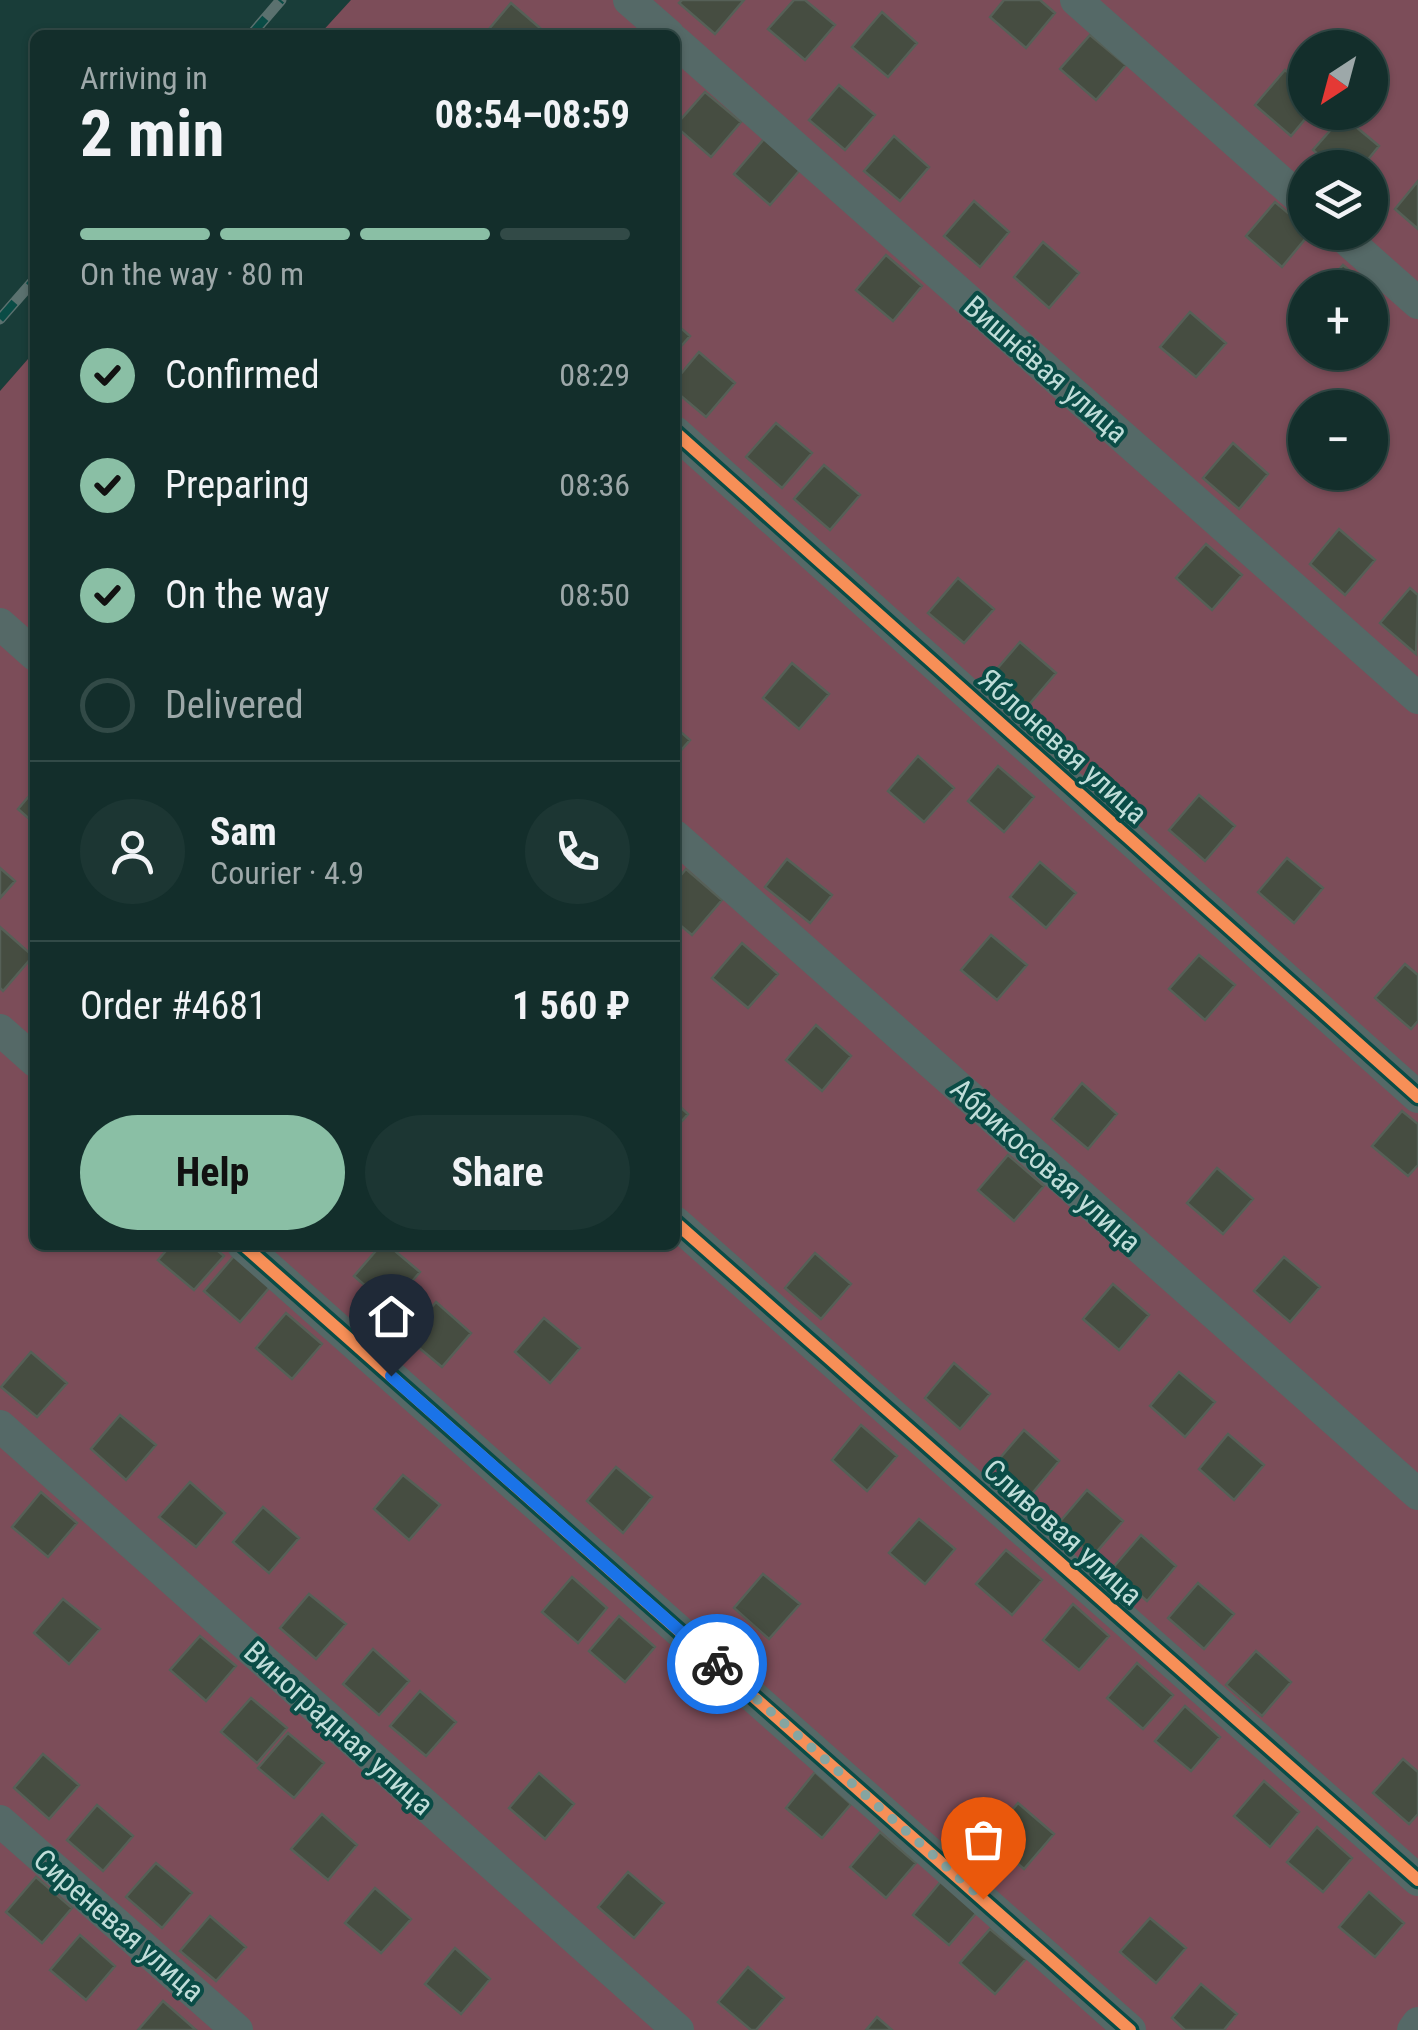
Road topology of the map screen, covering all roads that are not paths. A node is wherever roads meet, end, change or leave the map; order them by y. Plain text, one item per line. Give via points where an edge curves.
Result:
1 (629, 0) edge
2 (1076, 0) edge
3 (663, 30) edge
4 (680, 45) edge
5 (1288, 188) edge
6 (1358, 250) edge
7 (1418, 303) edge
8 (680, 436) edge
9 (0, 624) edge
10 (30, 651) edge
11 (1418, 698) edge
12 (680, 840) edge
13 (0, 1030) edge
14 (30, 1056) edge
15 (1418, 1097) edge
16 (680, 1226) edge
17 (250, 1250) edge
18 (0, 1426) edge
19 (1418, 1494) edge
20 (0, 1821) edge
21 (1418, 1880) edge
22 (1418, 2023) edge
23 (237, 2030) edge
24 (678, 2030) edge
25 (1130, 2030) edge
26 (1413, 2030) edge

1 - 3 street
2 - 5 street
4 - 11 street, Вишнёвая улица
6 - 7 street
8 - 15 street, Яблоневая улица
9 - 10 street
12 - 19 street, Абрикосовая улица
13 - 14 street
16 - 21 street, Сливовая улица
17 - 25 street
18 - 24 street, Виноградная улица
20 - 23 street, Сиреневая улица
22 - 26 street

